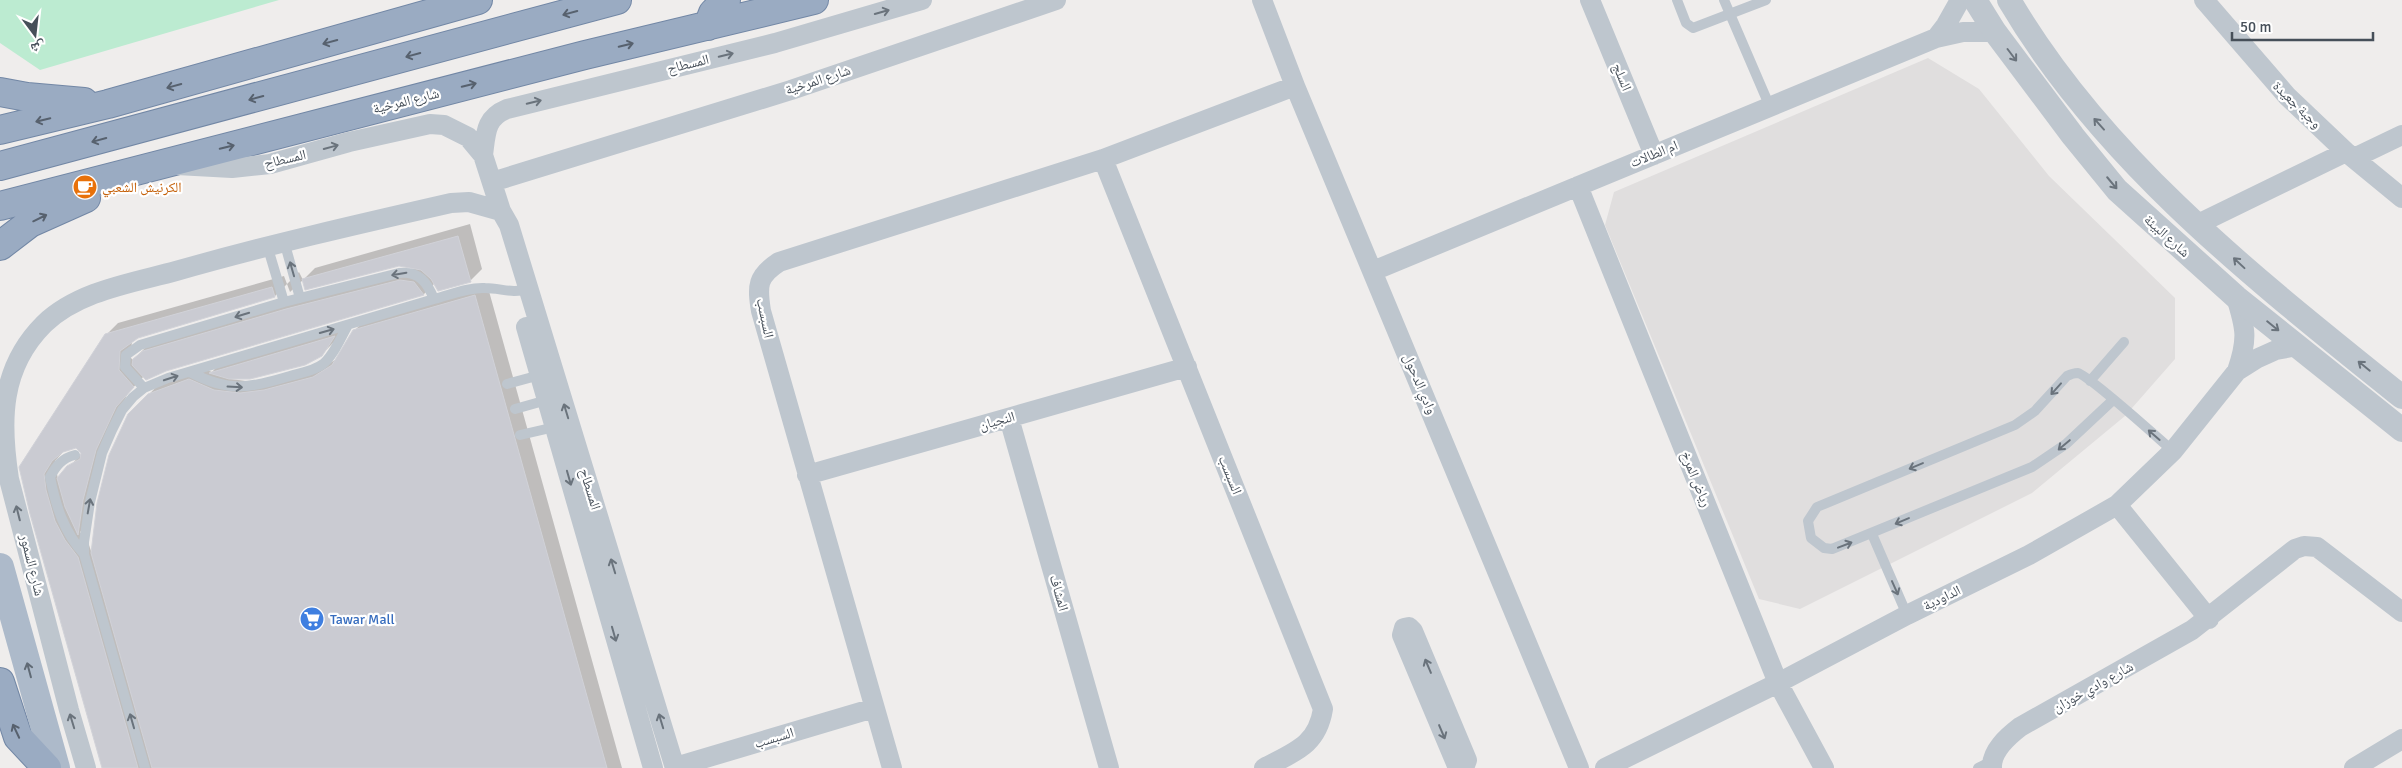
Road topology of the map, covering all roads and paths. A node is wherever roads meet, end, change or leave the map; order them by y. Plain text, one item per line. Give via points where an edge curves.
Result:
1 (478, 0) edge
2 (617, 0) edge
3 (726, 0) edge
4 (814, 0) edge
5 (922, 0) edge
6 (1056, 0) edge
7 (1262, 0) edge
8 (1590, 0) edge
9 (1677, 0) edge
10 (1724, 0) edge
11 (1766, 0) edge
12 (1960, 0) edge
13 (1976, 0) edge
14 (2009, 0) edge
15 (2204, 0) edge
16 (1730, 15) junction
17 (708, 26) junction
18 (1995, 32) junction
19 (1936, 38) junction
20 (1295, 86) junction
21 (0, 92) edge
22 (108, 104) junction
23 (1770, 107) junction
24 (0, 130) edge
25 (2402, 135) edge
26 (483, 155) junction
27 (1654, 155) junction
28 (2350, 155) junction
29 (1103, 159) junction
30 (162, 163) junction
31 (0, 166) edge
32 (492, 182) junction
33 (1578, 186) junction
34 (2402, 198) edge
35 (0, 206) edge
36 (501, 211) junction
37 (2198, 224) junction
38 (275, 243) junction
39 (0, 246) edge
40 (1373, 270) junction
41 (522, 291) junction
42 (2236, 297) junction
43 (300, 298) junction
44 (434, 299) junction
45 (284, 302) junction
46 (348, 325) junction
47 (2124, 342) dead end
48 (2297, 346) junction
49 (1187, 367) junction
50 (2237, 371) junction
51 (190, 372) junction
52 (540, 375) junction
53 (2090, 381) junction
54 (507, 384) dead end
55 (144, 388) junction
56 (2402, 397) edge
57 (547, 400) junction
58 (2113, 400) junction
59 (515, 409) dead end
60 (1008, 418) junction
61 (555, 427) junction
62 (2402, 430) edge
63 (520, 435) dead end
64 (2173, 451) junction
65 (75, 456) dead end
66 (807, 475) junction
67 (2117, 505) junction
68 (1872, 534) junction
69 (84, 554) junction
70 (0, 567) edge
71 (2402, 612) edge
72 (1907, 615) junction
73 (2209, 619) junction
74 (0, 682) edge
75 (1778, 683) junction
76 (874, 708) junction
77 (2402, 739) edge
78 (1987, 766) edge
79 (47, 768) edge
80 (56, 768) edge
81 (86, 768) edge
82 (145, 768) edge
83 (653, 768) edge
84 (675, 768) edge
85 (892, 768) edge
86 (1109, 768) edge
87 (1264, 768) edge
88 (1458, 768) edge
89 (1464, 768) edge
90 (1579, 768) edge
91 (1605, 768) edge
92 (1824, 768) edge
93 (2354, 768) edge

1 -> 22 highway
2 -> 31 highway
3 - 17 highway via 713,13
4 - 17 highway, شارع المرخية
26 -> 5 street, المسطاح via 491,120 507,109 775,43
6 - 32 street, شارع المرخية via 791,90
7 - 20 street, وادي الدحول
8 - 27 street, السلج
9 - 16 lane via 1686,23 1693,28
10 - 16 lane
11 - 16 lane
12 - 19 street
13 - 18 street, شارع البيئة
37 -> 14 street via 2095,121
15 - 28 street, وجبة جعيدة via 2266,75
16 - 23 lane
30 -> 17 highway, شارع المرخية
18 - 19 street, ام الطالات via 1963,32
18 -> 42 street, شارع البيئة via 2117,190
19 - 23 street, ام الطالات
20 - 29 street, السبسب
20 - 40 street, وادي الدحول
21 - 22 highway
22 -> 24 highway
23 - 27 street, ام الطالات
25 - 28 street
30 -> 26 street, المسطاح via 232,168 270,164 430,124 462,132
26 - 32 street, المسطاح
27 - 33 street, ام الطالات
28 - 34 street, وجبة جعيدة
28 - 37 street
29 - 49 street, السبسب
29 - 66 street, السبسب via 779,262 766,270 759,282 761,311
30 - 35 highway, شارع المرخية
39 -> 30 highway via 30,223
32 - 36 street, المسطاح
33 - 40 street, ام الطالات
33 - 75 street, رياض المرخ
36 - 38 street via 469,202 451,203
36 - 41 street, المسطاح via 501,227
56 -> 37 street via 2252,276
43 -> 38 lane
38 - 45 lane
81 -> 38 street, شارع السمور via 9,478 2,420 6,389 17,360 44,324 78,302 103,291
40 - 90 street, وادي الدحول
41 - 44 lane via 485,288
41 - 52 street, المسطاح
84 -> 41 street, المسطاح
42 -> 48 street, شارع البيئة
42 - 50 street, الداودية via 2245,325 2245,348
44 -> 43 lane via 424,280 408,272
43 - 45 lane
44 - 46 lane
45 -> 55 lane via 134,347 126,355 124,367
51 -> 46 lane
51 -> 46 lane via 229,387 242,388 276,380 322,364
47 - 53 lane
48 - 50 street, الداودية via 2276,350
48 - 62 street, شارع البيئة
49 - 60 street, النجيان
49 - 87 street, السبسب via 1322,708 1320,726 1313,738 1299,750
50 - 64 street, الداودية
55 -> 51 lane
52 - 54 lane
52 - 57 street, المسطاح
53 - 58 lane
53 -> 68 lane via 2081,374 2070,375 2025,419 1817,507 1808,522 1811,538 1824,548 1832,549
69 -> 55 lane via 90,502 102,453 122,410
57 - 59 lane
57 - 61 street, المسطاح
64 -> 58 lane
58 -> 68 lane via 2044,460
60 - 66 street, النجيان
60 - 86 street, المشاف
61 - 63 lane
61 -> 83 street, المسطاح
64 - 67 street, الداودية
65 - 69 lane via 66,458 55,467 50,477 64,526
66 - 76 street, السبسب
67 - 72 street, الداودية via 2029,555
67 - 73 street
68 -> 72 lane
82 -> 69 lane
80 -> 70 main road
71 - 73 street, شارع وادي خوزان via 2317,547 2304,546 2284,556
72 - 75 street, الداودية
73 - 78 street, شارع وادي خوزان via 2020,727 2007,738
79 -> 74 highway via 18,737
75 - 91 street, الداودية
75 - 92 street, رياض المرخ
76 - 84 street, السبسب
76 - 85 street, السبسب
77 - 93 street
89 -> 88 street via 1467,760 1436,701

